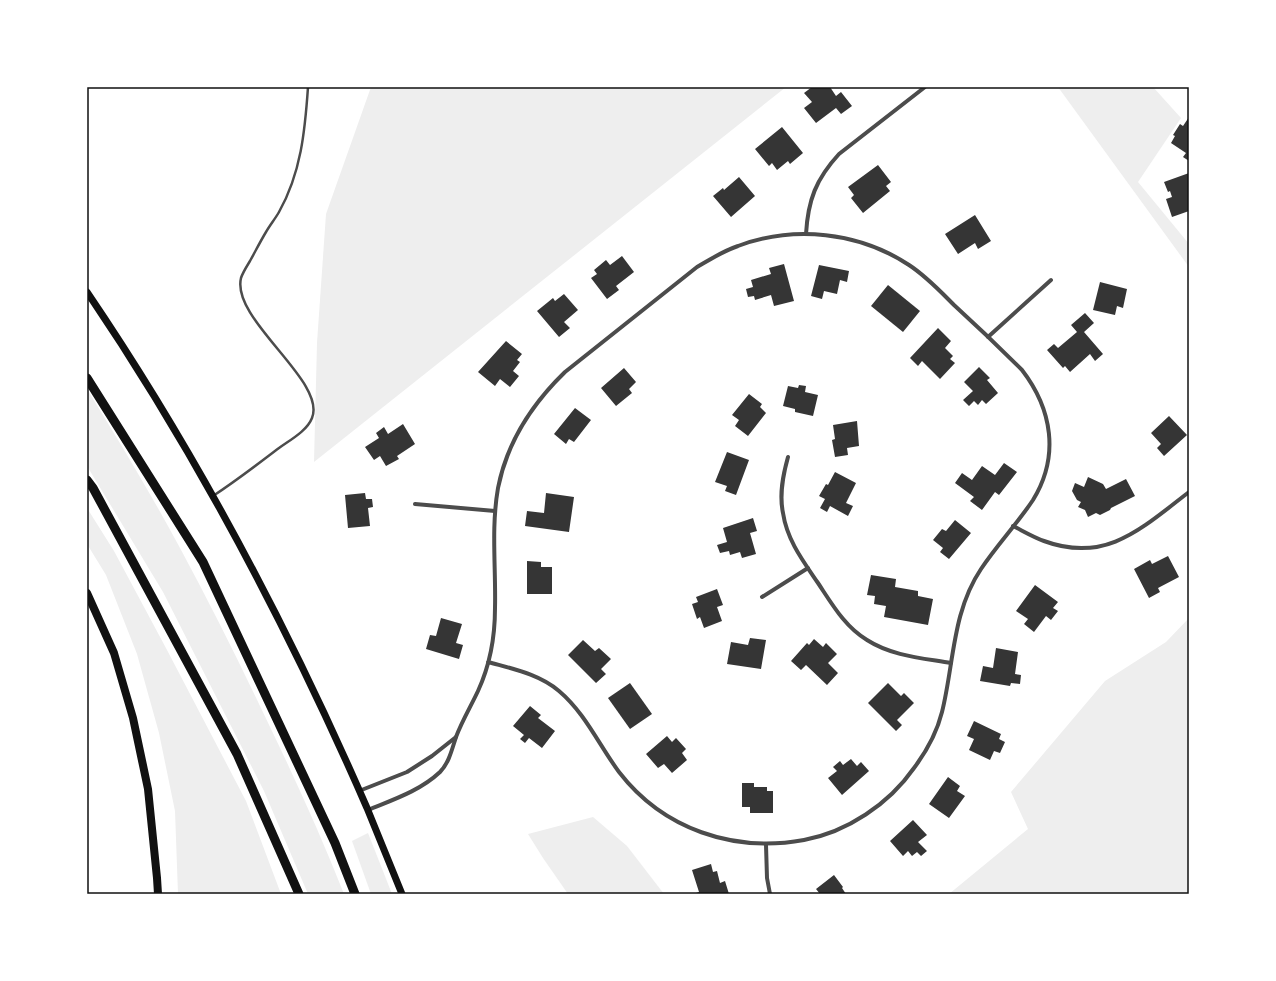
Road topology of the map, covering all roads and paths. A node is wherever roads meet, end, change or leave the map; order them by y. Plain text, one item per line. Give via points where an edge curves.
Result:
1 (308, 87) edge
2 (925, 87) edge
3 (806, 234) junction
4 (1051, 280) dead end
5 (87, 292) edge
6 (988, 337) junction
7 (87, 378) edge
8 (788, 456) dead end
9 (87, 480) edge
10 (1189, 492) edge
11 (214, 496) junction
12 (415, 504) dead end
13 (495, 511) junction
14 (1013, 526) junction
15 (808, 568) junction
16 (87, 594) edge
17 (762, 597) dead end
18 (488, 662) junction
19 (951, 663) junction
20 (456, 737) junction
21 (360, 791) junction
22 (368, 810) junction
23 (766, 844) junction
24 (158, 894) edge
25 (299, 894) edge
26 (355, 894) edge
27 (402, 894) edge
28 (770, 894) edge

1 - 11 lane via 305,129 291,186 279,213 265,233 242,277 241,289 247,308 308,388 314,406 313,417 302,431
2 - 3 street via 839,154 827,167 810,201
3 - 6 street via 846,238 909,265
3 - 13 street via 760,239 720,254 698,267 564,372 532,408 520,428 503,469
4 - 6 street
5 - 11 main road via 150,388
6 - 14 street via 1032,383 1046,414 1049,431 1047,466 1042,483
7 - 26 highway via 203,562 335,843
8 - 15 street via 783,475 782,513 795,548
9 - 25 highway via 237,754
10 - 14 street via 1128,537 1092,548 1060,546
11 - 21 main road via 288,637
12 - 13 street
13 - 18 street via 496,609
14 - 19 street via 983,566 965,597
15 - 17 street
15 - 19 street via 841,617 866,640 898,654
16 - 24 main road via 114,653 133,718 148,789
18 - 20 street via 479,689
18 - 23 street via 527,672 558,690 572,703 631,786 664,813 702,833 732,841
19 - 23 street via 941,715 934,733 918,763 900,786 883,802 849,825 810,839
20 - 21 street via 407,772
20 - 22 street via 451,754 440,771 425,784
21 - 22 main road
22 - 27 main road
23 - 28 street

